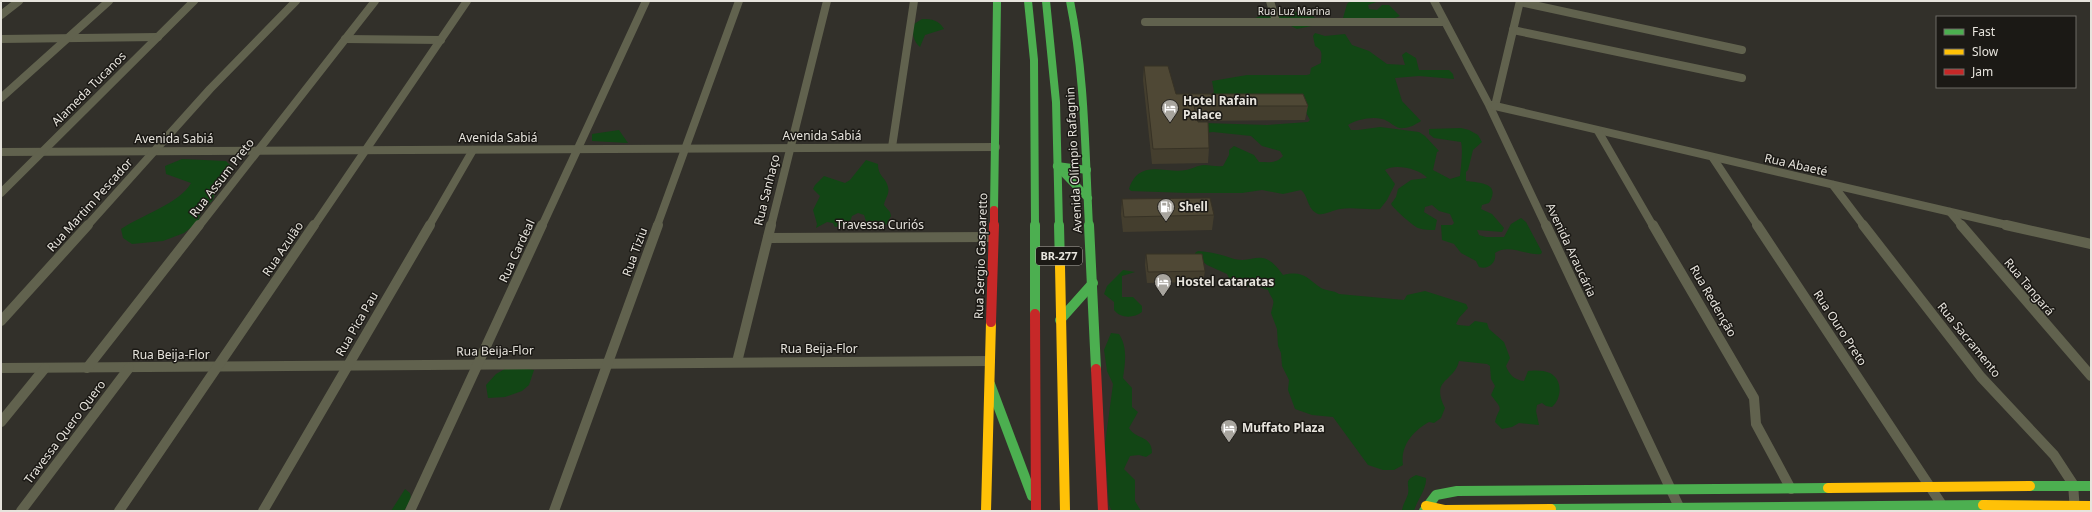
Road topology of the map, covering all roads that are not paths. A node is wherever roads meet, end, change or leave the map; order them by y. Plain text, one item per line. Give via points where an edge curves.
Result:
1 (19, 1) edge
2 (109, 1) edge
3 (194, 1) edge
4 (296, 1) edge
5 (375, 1) edge
6 (467, 1) edge
7 (646, 1) edge
8 (739, 1) edge
9 (827, 1) edge
10 (914, 1) edge
11 (997, 1) edge
12 (1028, 1) edge
13 (1046, 1) edge
14 (1070, 1) edge
15 (1270, 1) edge
16 (1434, 1) edge
17 (1520, 1) edge
18 (1, 15) edge
19 (1276, 21) junction
20 (1145, 22) dead end
21 (1444, 22) junction
22 (1513, 30) junction
23 (158, 37) junction
24 (68, 38) junction
25 (1, 39) edge
26 (345, 39) junction
27 (440, 40) junction
28 (1742, 50) dead end
29 (1742, 78) dead end
30 (1, 98) edge
31 (1492, 106) junction
32 (1598, 132) junction
33 (996, 147) junction
34 (790, 148) junction
35 (892, 148) junction
36 (578, 149) junction
37 (685, 149) junction
38 (365, 150) junction
39 (473, 150) junction
40 (154, 151) junction
41 (259, 151) junction
42 (1, 152) edge
43 (43, 152) junction
44 (1713, 158) junction
45 (1057, 166) junction
46 (1087, 170) junction
47 (1833, 186) junction
48 (1, 193) edge
49 (1088, 198) junction
50 (1950, 212) junction
51 (993, 237) junction
52 (768, 238) junction
53 (2081, 242) junction
54 (2091, 244) edge
55 (2091, 252) edge
56 (1093, 283) junction
57 (1060, 320) junction
58 (1, 321) edge
59 (990, 361) junction
60 (608, 362) junction
61 (737, 362) junction
62 (478, 365) junction
63 (346, 367) junction
64 (1, 368) edge
65 (45, 368) junction
66 (87, 368) junction
67 (129, 368) junction
68 (216, 368) junction
69 (2091, 376) edge
70 (990, 384) junction
71 (1, 422) edge
72 (2074, 486) junction
73 (2091, 486) edge
74 (1930, 488) junction
75 (1671, 489) junction
76 (1791, 489) junction
77 (1822, 489) junction
78 (2091, 506) edge
79 (1833, 507) junction
80 (1944, 508) edge
81 (1036, 509) edge
82 (1425, 509) edge
83 (1680, 509) edge
84 (1803, 509) edge
85 (2074, 509) edge
86 (21, 511) edge
87 (119, 511) edge
88 (262, 511) edge
89 (410, 511) edge
90 (554, 511) edge
91 (986, 511) edge
92 (1065, 511) edge
93 (1103, 511) edge

1 - 18 street
2 - 24 street
3 - 23 street, Alameda Tucanos
4 - 40 street, Rua Martim Pescador
5 - 26 street, Rua Assum Preto
6 - 27 street, Rua Azulão
7 - 36 street, Rua Cardeal
8 - 37 street, Rua Tiziu
9 - 34 street, Rua Sanhaço
10 - 35 street
11 - 33 main road, Rua Sergio Gasparetto
12 - 81 main road, BR-277 via 1034,60
13 - 45 main road, BR-277 via 1056,102
14 - 46 main road, Avenida Olímpio Rafagnin via 1082,83
15 - 19 street
16 - 21 street, Avenida Araucária
17 - 22 street
17 - 28 street
19 - 20 street, Rua Luz Marina
19 - 21 street, Rua Luz Marina
21 - 31 street, Avenida Araucária
22 - 29 street
22 - 31 street
23 - 24 street
23 - 43 street, Alameda Tucanos
24 - 25 street
24 - 30 street
26 - 27 street
26 - 41 street, Rua Assum Preto
27 - 38 street, Rua Azulão
31 - 32 street, Rua Abaeté
31 - 75 street, Avenida Araucária
32 - 44 street, Rua Abaeté
32 - 76 street, Rua Redenção via 1754,398 1756,424
33 - 35 street, Avenida Sabiá
33 - 51 main road, Rua Sergio Gasparetto
34 - 35 street, Avenida Sabiá
34 - 37 street, Avenida Sabiá
34 - 52 street, Rua Sanhaço
36 - 37 street, Avenida Sabiá
36 - 39 street, Avenida Sabiá
36 - 62 street, Rua Cardeal
37 - 60 street, Rua Tiziu
38 - 39 street, Avenida Sabiá
38 - 41 street, Avenida Sabiá
38 - 68 street, Rua Azulão
39 - 63 street, Rua Pica Pau
40 - 41 street, Avenida Sabiá
40 - 43 street, Avenida Sabiá
40 - 58 street, Rua Martim Pescador
41 - 66 street, Rua Assum Preto
42 - 43 street, Avenida Sabiá
43 - 48 street, Alameda Tucanos
44 - 47 street, Rua Abaeté
44 - 74 street, Rua Ouro Preto
45 - 46 main road
45 - 49 main road
45 - 57 main road, BR-277
46 - 49 main road, Avenida Olímpio Rafagnin
47 - 50 street, Rua Abaeté
47 - 72 street, Rua Sacramento via 1977,372 2041,441
49 - 56 main road, Avenida Olímpio Rafagnin
50 - 53 street, Rua Abaeté
50 - 69 street, Rua Tangará
51 - 52 street, Travessa Curiós
51 - 59 main road, Rua Sergio Gasparetto
52 - 61 street, Rua Sanhaço
53 - 54 street, Rua Abaeté
53 - 55 street
56 - 57 main road
56 - 93 main road, Avenida Olímpio Rafagnin
57 - 92 main road, BR-277
59 - 61 street, Rua Beija-Flor
59 - 70 main road, Rua Sergio Gasparetto
60 - 61 street, Rua Beija-Flor
60 - 62 street, Rua Beija-Flor
60 - 90 street, Rua Tiziu
62 - 63 street, Rua Beija-Flor
62 - 89 street, Rua Cardeal
63 - 68 street, Rua Beija-Flor
63 - 88 street, Rua Pica Pau
64 - 65 street, Rua Beija-Flor
65 - 66 street, Rua Beija-Flor
65 - 71 street
66 - 67 street, Rua Beija-Flor
67 - 68 street, Rua Beija-Flor
67 - 86 street, Travessa Quero Quero
68 - 87 street, Rua Azulão
70 - 81 main road
70 - 91 main road, Rua Sergio Gasparetto
72 - 73 main road
72 - 74 main road
72 - 85 street
74 - 77 main road
74 - 80 street, Rua Ouro Preto
75 - 76 main road
75 - 82 main road via 1457,491 1436,495
75 - 83 street, Avenida Araucária
76 - 77 main road
77 - 79 main road
78 - 85 main road
79 - 80 main road
79 - 84 main road
80 - 85 main road
82 - 83 main road
83 - 84 main road

